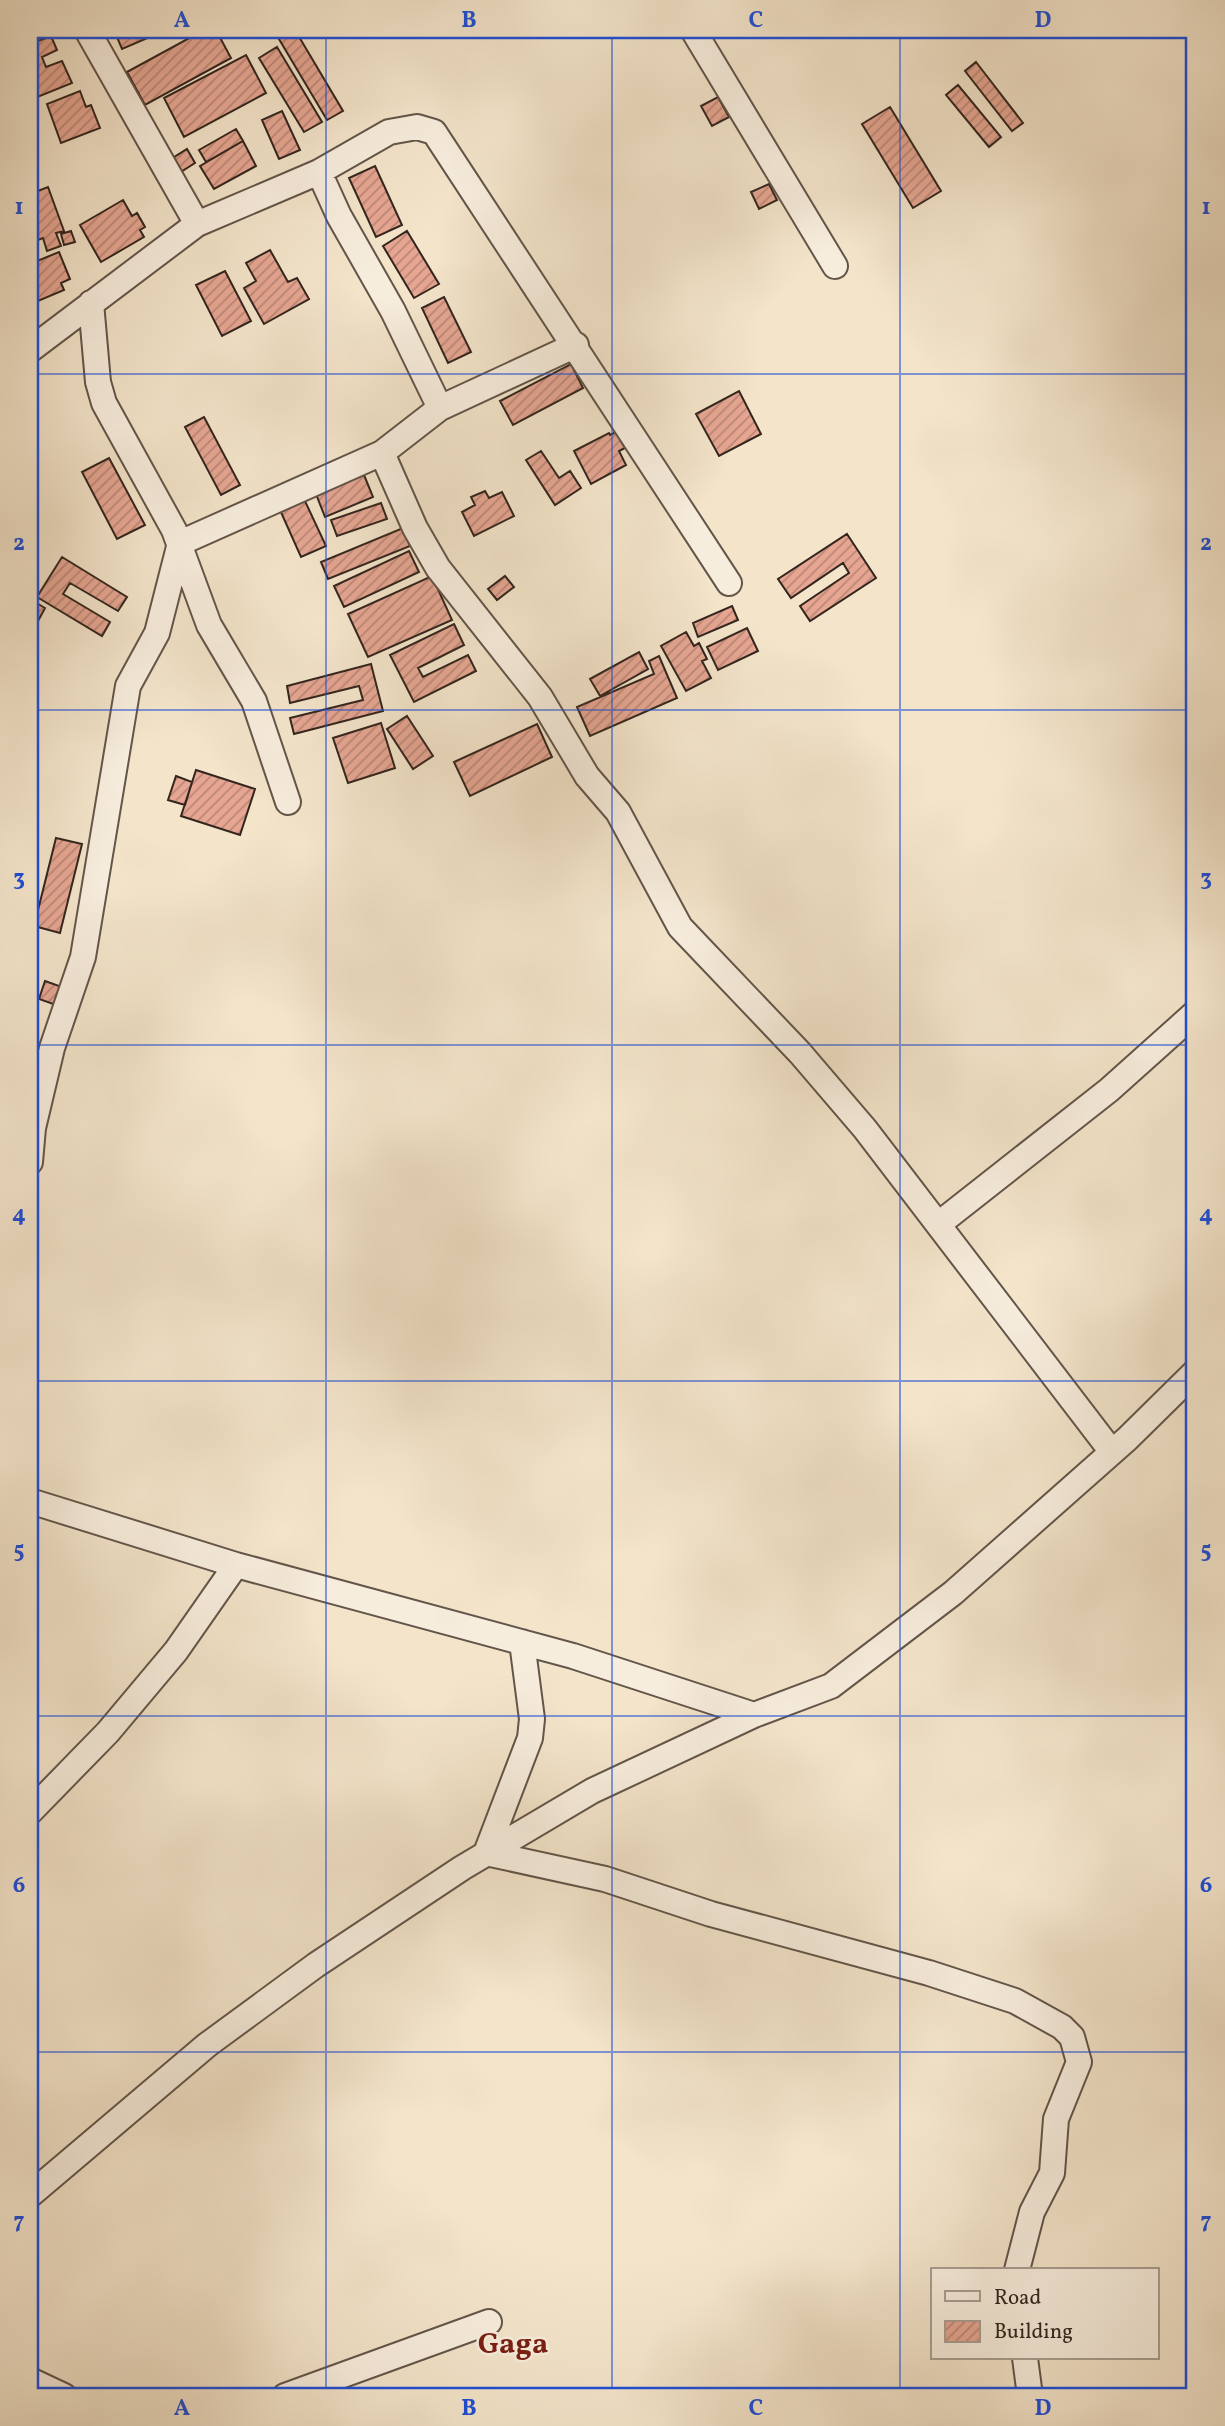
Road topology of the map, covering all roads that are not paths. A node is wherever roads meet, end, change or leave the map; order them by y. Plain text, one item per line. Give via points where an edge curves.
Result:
1 (87, 30) edge
2 (693, 30) edge
3 (319, 172) junction
4 (197, 225) junction
5 (835, 266) dead end
6 (90, 303) junction
7 (576, 345) junction
8 (30, 350) edge
9 (440, 408) junction
10 (382, 453) junction
11 (180, 543) junction
12 (729, 583) dead end
13 (288, 802) dead end
14 (1195, 1013) edge
15 (30, 1162) edge
16 (940, 1223) junction
17 (1195, 1372) edge
18 (1112, 1452) junction
19 (30, 1501) edge
20 (236, 1564) junction
21 (522, 1642) junction
22 (754, 1715) junction
23 (30, 1812) edge
24 (486, 1853) junction
25 (30, 2196) edge
26 (1018, 2268) edge
27 (489, 2322) dead end
28 (1025, 2360) edge
29 (30, 2380) edge
30 (64, 2396) edge
31 (285, 2396) edge
32 (1030, 2396) edge

1 - 4 street
2 - 5 street
3 - 4 street
3 - 7 street via 389,132 417,127 434,132
3 - 9 street
4 - 6 street
6 - 8 street
6 - 11 street via 104,403
7 - 9 street
7 - 12 street
9 - 10 street
10 - 11 street
10 - 16 street via 425,547 540,697 587,776 618,812 680,927 800,1053
11 - 13 street via 209,625 254,701
11 - 15 street via 158,633 128,686 83,957 52,1048
14 - 16 street via 1109,1090
16 - 18 street
17 - 18 street
18 - 22 street via 953,1593 831,1686
19 - 20 street
20 - 21 street
20 - 23 street via 176,1651 108,1732
21 - 22 street
21 - 24 street via 532,1719 530,1738
22 - 24 street via 592,1791
24 - 25 street via 316,1965 207,2045
24 - 26 street via 605,1879 711,1914 929,1973 1015,2001 1062,2026 1072,2037 1079,2062 1059,2107 1055,2161 1032,2212
27 - 31 street
28 - 32 street
29 - 30 street

